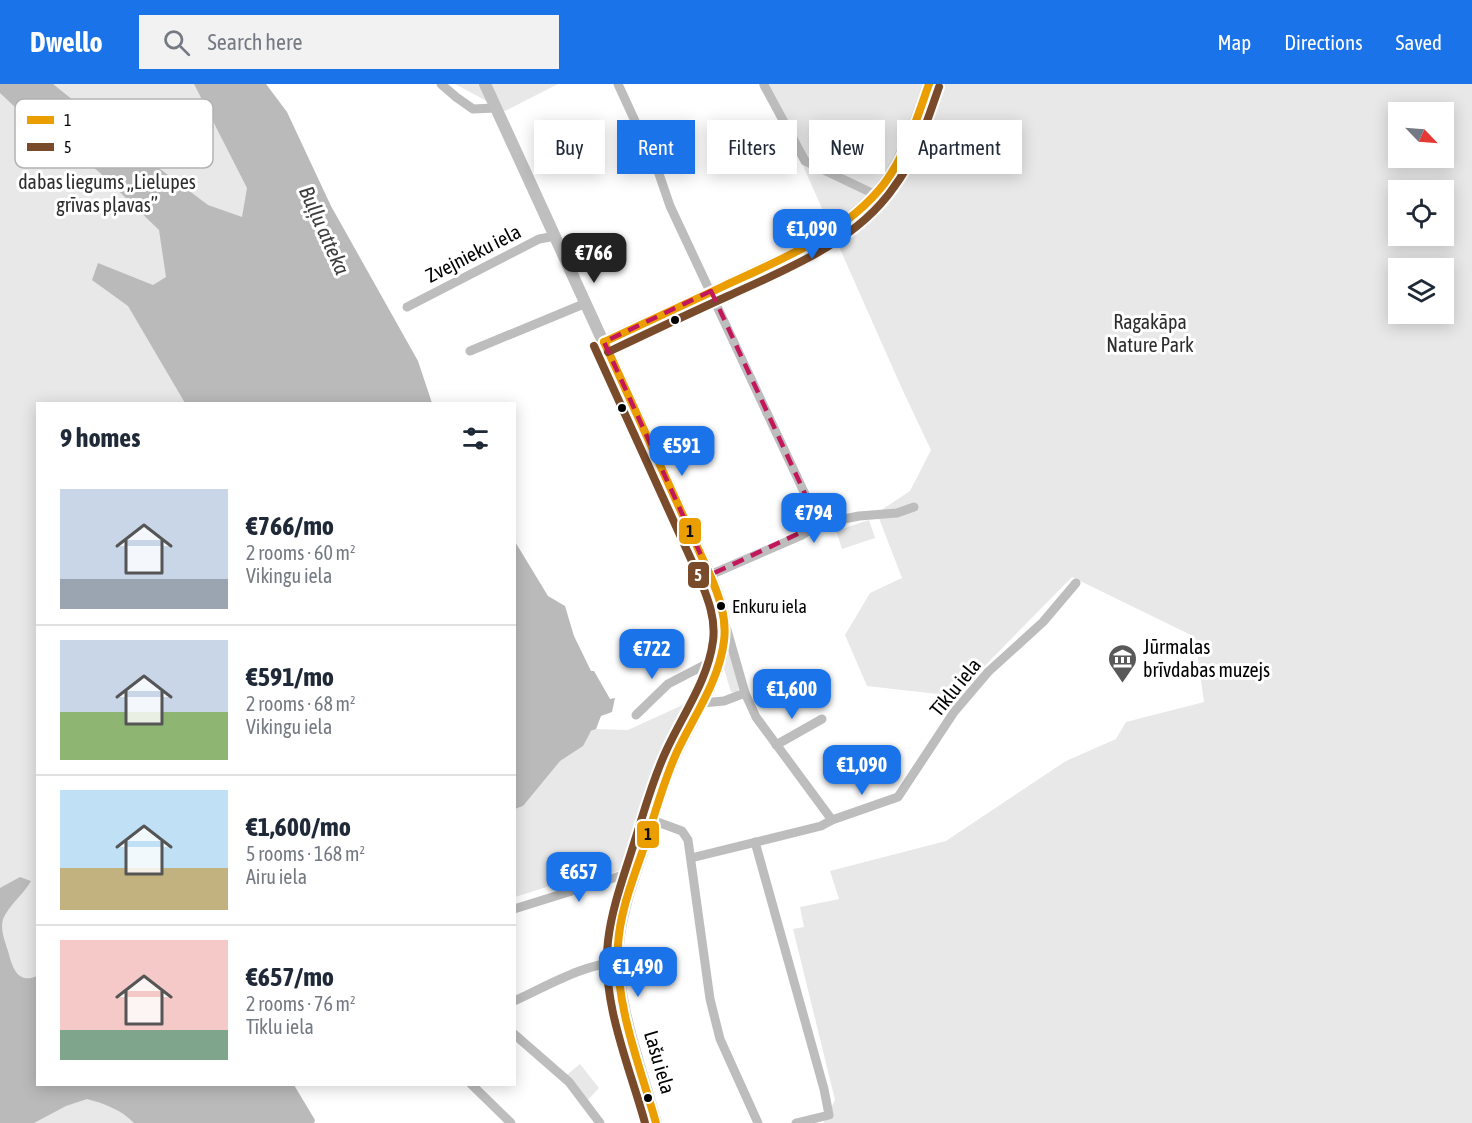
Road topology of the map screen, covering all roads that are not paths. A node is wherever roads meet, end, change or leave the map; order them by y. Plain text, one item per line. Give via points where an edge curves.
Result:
1 (441, 84) edge
2 (485, 84) edge
3 (618, 84) edge
4 (929, 84) edge
5 (764, 85) edge
6 (495, 108) junction
7 (874, 194) junction
8 (556, 236) junction
9 (711, 291) junction
10 (586, 303) junction
11 (407, 307) dead end
12 (604, 342) junction
13 (470, 351) dead end
14 (914, 507) dead end
15 (819, 524) junction
16 (710, 575) junction
17 (1076, 583) dead end
18 (725, 622) junction
19 (720, 657) junction
20 (745, 693) junction
21 (702, 704) junction
22 (636, 715) dead end
23 (822, 719) dead end
24 (776, 745) junction
25 (652, 820) junction
26 (832, 820) junction
27 (755, 842) junction
28 (691, 858) junction
29 (636, 871) junction
30 (516, 908) edge
31 (618, 963) junction
32 (516, 1000) edge
33 (516, 1036) edge
34 (473, 1086) edge
35 (832, 1119) edge
36 (511, 1123) edge
37 (600, 1123) edge
38 (657, 1123) edge
39 (758, 1123) edge
40 (796, 1123) edge

1 - 6 street via 473,109
2 - 6 street
3 - 9 street
4 - 7 street via 895,164
5 - 7 street via 805,161
6 - 8 street
7 - 9 street via 853,215 801,249
8 - 10 street
8 - 11 street, Zvejnieku iela via 540,239
9 - 12 street
9 - 15 street
10 - 12 street
10 - 13 street
12 - 16 street
14 - 15 street
15 - 16 street
16 - 18 street
17 - 26 street, Tīklu iela via 954,712 898,797
18 - 19 street, Lašu iela
18 - 20 street
19 - 21 street, Lašu iela
19 - 22 street via 668,684
20 - 21 street
20 - 24 street
21 - 25 street, Lašu iela via 675,756
23 - 24 street
24 - 26 street
25 - 28 street via 682,831
25 - 29 street, Lašu iela
26 - 27 street, Tīklu iela
27 - 28 street, Tīklu iela
27 - 35 street
28 - 39 street via 710,999 720,1039
29 - 30 street
29 - 31 street, Lašu iela via 619,935
31 - 32 street via 586,969
31 - 38 street, Lašu iela via 622,998
33 - 37 street via 569,1082
34 - 36 street
35 - 40 street

